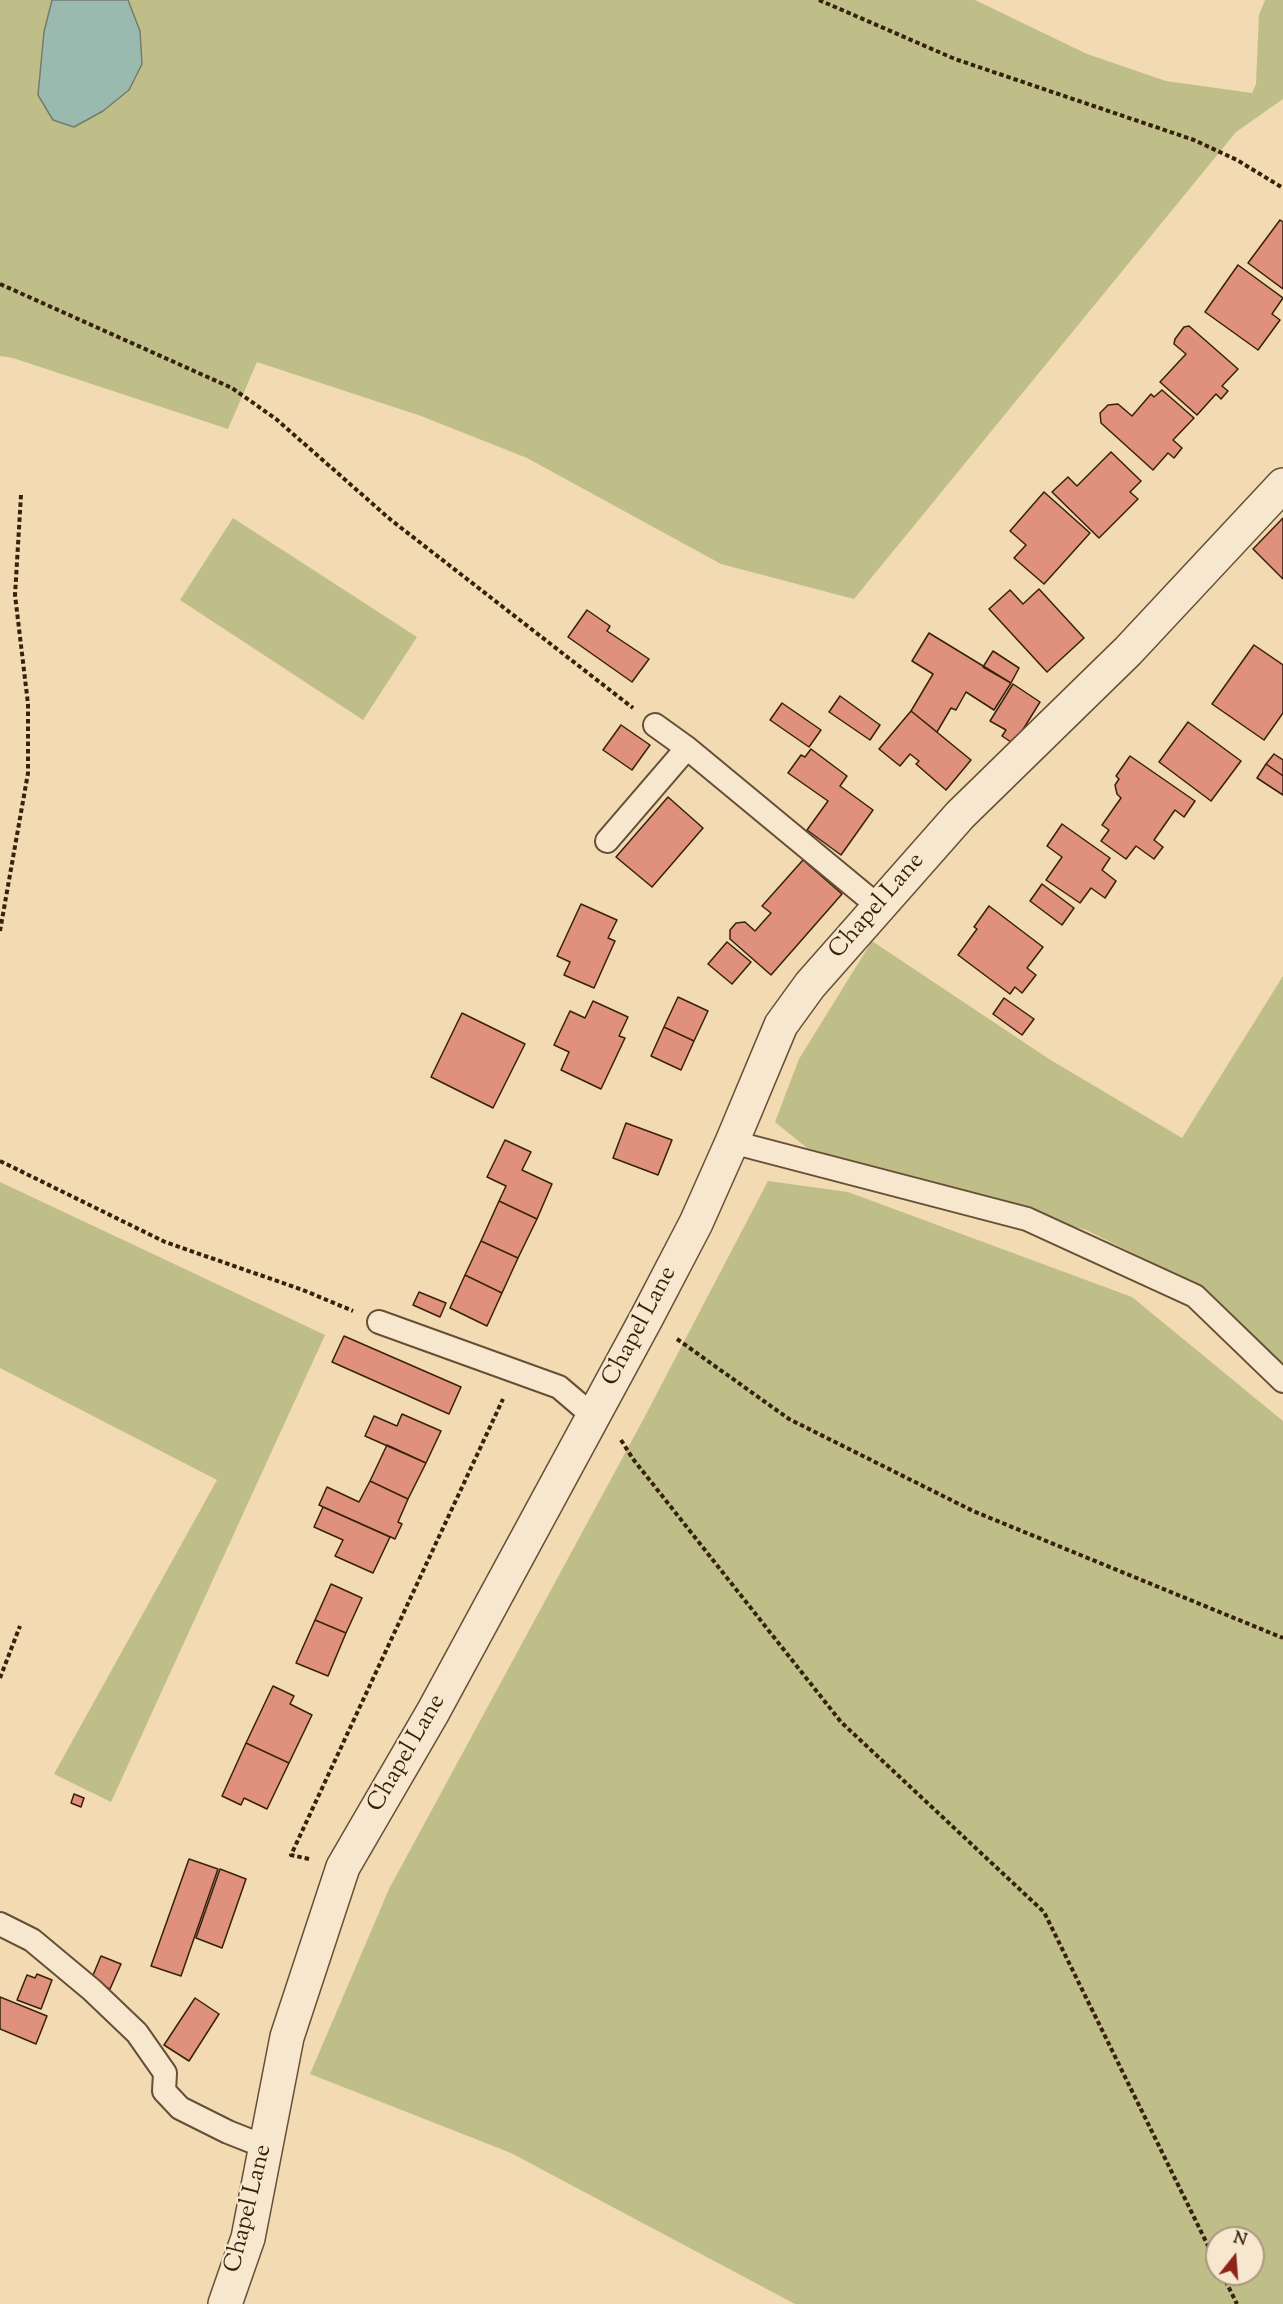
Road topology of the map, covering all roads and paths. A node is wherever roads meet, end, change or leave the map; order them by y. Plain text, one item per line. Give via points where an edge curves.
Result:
1 (819, 0) edge
2 (1283, 188) edge
3 (0, 284) edge
4 (1283, 485) edge
5 (21, 495) dead end
6 (655, 725) joint
7 (687, 748) junction
8 (607, 841) dead end
9 (878, 906) junction
10 (0, 931) edge
11 (732, 1143) junction
12 (0, 1161) edge
13 (647, 1317) junction
14 (379, 1322) joint
15 (1283, 1381) edge
16 (504, 1396) dead end
17 (596, 1412) junction
18 (20, 1626) dead end
19 (1283, 1638) edge
20 (0, 1678) edge
21 (291, 1855) dead end
22 (0, 1924) edge
23 (266, 2147) junction
24 (1205, 2240) edge
25 (1228, 2286) edge
26 (225, 2304) edge
27 (1237, 2304) edge

1 - 2 path via 955,59 1194,140
3 - 6 path via 232,388 276,419 391,520
4 - 9 street, Chapel Lane via 1128,651 960,815
5 - 10 path via 15,595 28,705 28,773
6 - 7 lane
7 - 8 lane
7 - 9 lane
9 - 11 street, Chapel Lane via 781,1025
11 - 13 street, Chapel Lane
11 - 15 lane via 1027,1219 1195,1296
12 - 14 path via 165,1242 303,1290
13 - 17 street, Chapel Lane
13 - 19 path via 789,1419 972,1511
14 - 17 lane via 559,1387
16 - 21 path
17 - 23 street, Chapel Lane via 433,1712 343,1867 286,2037
17 - 24 path via 842,1722 1044,1912
18 - 20 path
22 - 23 lane via 32,1940 137,2033 165,2073 164,2091 180,2108
23 - 26 street, Chapel Lane via 248,2238
25 - 27 path

